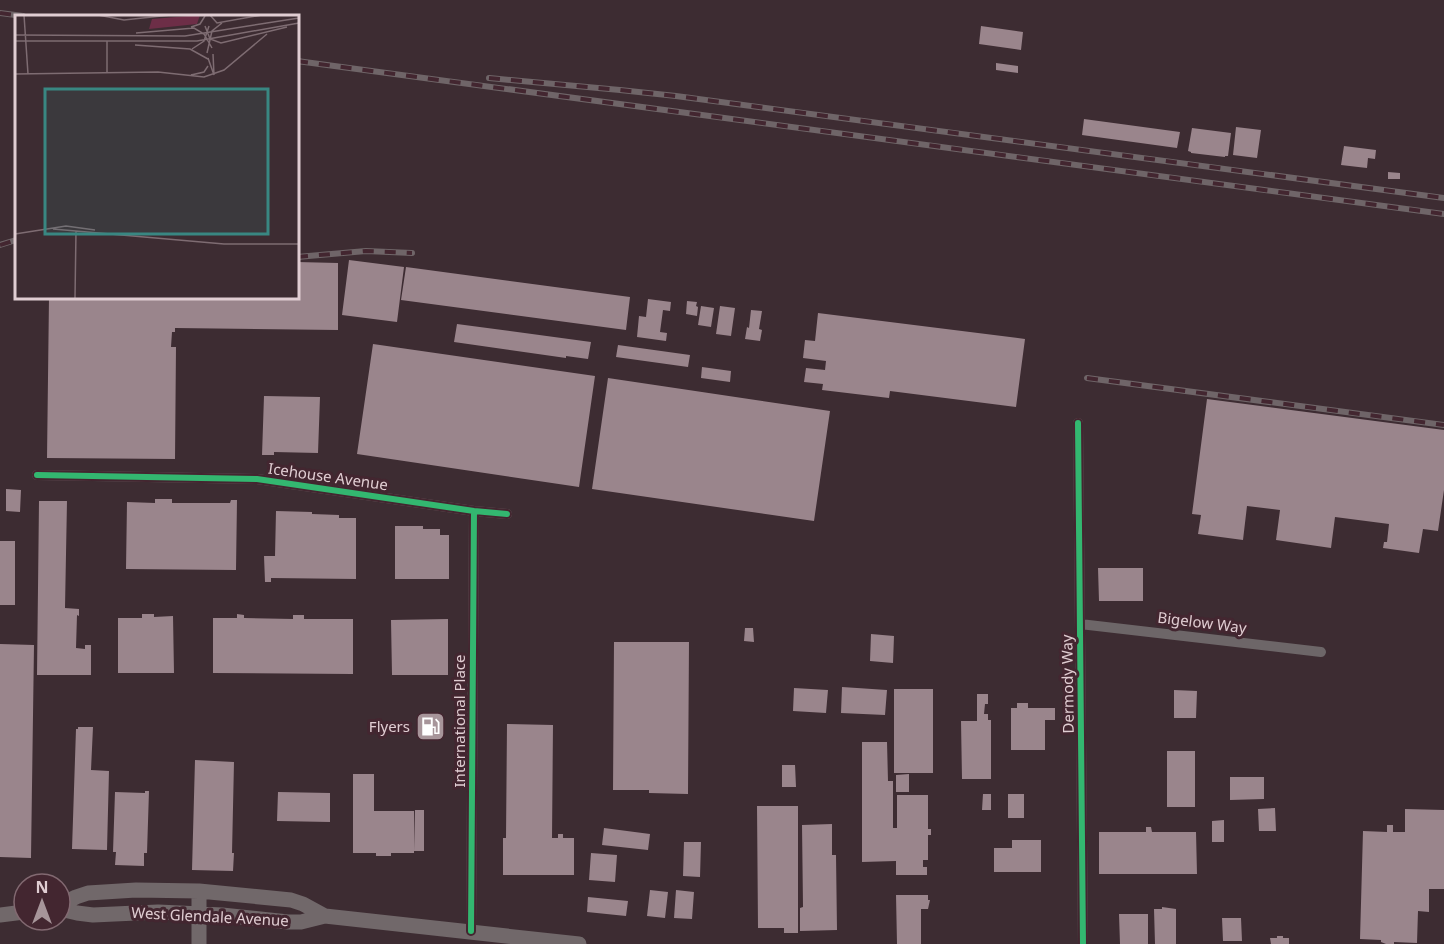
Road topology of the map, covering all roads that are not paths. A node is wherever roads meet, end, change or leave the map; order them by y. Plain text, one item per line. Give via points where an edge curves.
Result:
1 (1077, 423) dead end
2 (37, 475) dead end
3 (474, 511) junction
4 (507, 514) dead end
5 (1080, 624) junction
6 (1321, 652) dead end
7 (199, 891) junction
8 (72, 899) edge
9 (72, 912) edge
10 (199, 914) junction
11 (325, 916) junction
12 (471, 931) junction
13 (199, 944) edge
14 (579, 944) edge
15 (1083, 944) edge

1 - 5 street, Dermody Way
2 - 3 street, Icehouse Avenue via 257,479
3 - 4 street, Icehouse Avenue
3 - 12 street, International Place
5 - 6 street, Bigelow Way
5 - 15 street, Dermody Way
7 - 8 main road, West Glendale Avenue via 101,892
7 - 10 main road
7 - 11 main road, West Glendale Avenue via 291,900
9 - 10 main road, West Glendale Avenue
10 - 11 main road, West Glendale Avenue via 288,922
10 - 13 main road
11 - 12 main road, West Glendale Avenue
12 - 14 main road, West Glendale Avenue

